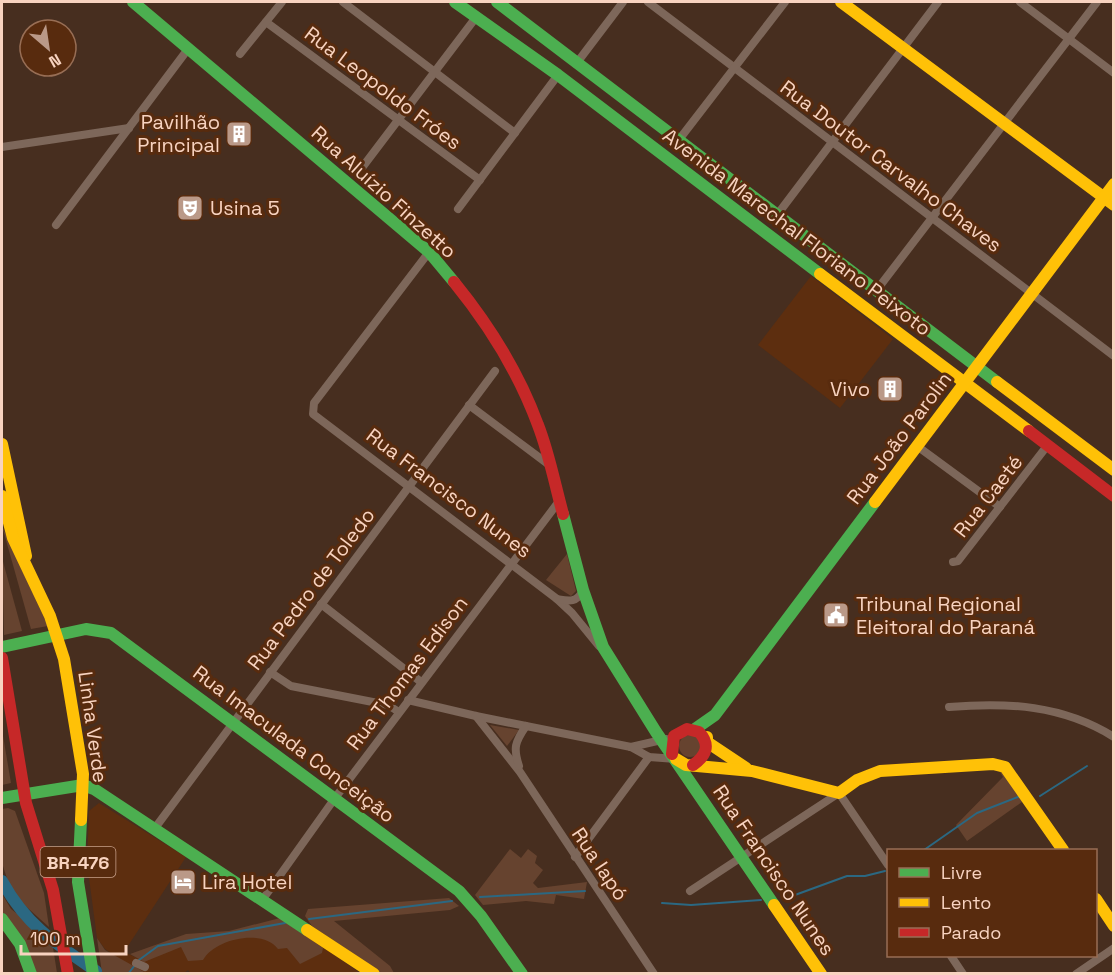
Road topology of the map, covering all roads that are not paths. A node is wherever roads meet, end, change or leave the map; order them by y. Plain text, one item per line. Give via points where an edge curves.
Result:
1 (133, 2) edge
2 (282, 2) edge
3 (343, 2) edge
4 (455, 2) edge
5 (498, 2) edge
6 (623, 2) edge
7 (648, 2) edge
8 (784, 2) edge
9 (841, 2) edge
10 (938, 2) edge
11 (1020, 2) edge
12 (1097, 2) edge
13 (477, 16) junction
14 (266, 22) junction
15 (1068, 39) junction
16 (903, 48) junction
17 (189, 49) junction
18 (240, 54) dead end
19 (576, 64) junction
20 (735, 67) junction
21 (435, 72) junction
22 (1113, 73) edge
23 (558, 75) junction
24 (397, 121) junction
25 (1004, 123) junction
26 (129, 128) junction
27 (515, 133) junction
28 (678, 141) junction
29 (832, 142) junction
30 (2, 147) edge
31 (361, 169) dead end
32 (480, 180) junction
33 (1113, 184) edge
34 (1108, 202) edge
35 (458, 209) dead end
36 (777, 215) junction
37 (932, 218) junction
38 (56, 225) dead end
39 (429, 252) junction
40 (876, 291) junction
41 (1032, 294) junction
42 (1113, 356) edge
43 (976, 367) junction
44 (495, 371) dead end
45 (997, 382) junction
46 (964, 384) junction
47 (985, 399) junction
48 (470, 405) junction
49 (2, 444) edge
50 (1047, 446) junction
51 (917, 447) junction
52 (552, 467) junction
53 (1113, 470) edge
54 (408, 487) junction
55 (2, 496) edge
56 (1113, 496) edge
57 (561, 499) junction
58 (999, 507) junction
59 (953, 562) dead end
60 (510, 563) junction
61 (29, 575) junction
62 (583, 590) junction
63 (557, 599) junction
64 (321, 604) junction
65 (57, 634) junction
66 (2, 647) edge
67 (2, 658) edge
68 (612, 663) junction
69 (270, 672) junction
70 (421, 682) junction
71 (408, 700) junction
72 (949, 707) dead end
73 (399, 712) junction
74 (715, 715) junction
75 (476, 716) junction
76 (232, 722) junction
77 (526, 726) junction
78 (695, 729) junction
79 (1113, 736) edge
80 (668, 739) junction
81 (707, 741) junction
82 (631, 747) junction
83 (649, 757) junction
84 (674, 757) junction
85 (693, 765) junction
86 (752, 771) junction
87 (520, 772) junction
88 (83, 786) junction
89 (838, 793) junction
90 (13, 796) edge
91 (334, 798) junction
92 (155, 828) junction
93 (1062, 849) edge
94 (575, 857) junction
95 (741, 857) junction
96 (887, 864) edge
97 (690, 891) dead end
98 (263, 899) junction
99 (1097, 902) edge
100 (2, 919) edge
101 (1113, 926) edge
102 (1113, 948) edge
103 (952, 957) edge
104 (68, 973) edge
105 (31, 974) edge
106 (93, 974) edge
107 (374, 974) edge
108 (522, 974) edge
109 (654, 974) edge
110 (821, 974) edge
111 (963, 974) edge
112 (1076, 974) edge

1 - 17 main road, Rua Aluízio Finzetto
2 - 14 street
3 - 21 street
4 - 13 main road, Avenida Marechal Floriano Peixoto
5 - 19 main road, Avenida Marechal Floriano Peixoto
6 - 19 street
7 - 20 street, Rua Doutor Carvalho Chaves
8 - 20 street
9 - 16 main road
10 - 16 street
11 - 15 street
12 - 15 street
13 - 21 street
13 - 23 main road, Avenida Marechal Floriano Peixoto
14 - 18 street
14 - 24 street, Rua Leopoldo Fróes
15 - 22 street
15 - 25 street
16 - 25 main road
16 - 29 street
17 - 26 street
17 - 39 main road, Rua Aluízio Finzetto
19 - 28 main road, Avenida Marechal Floriano Peixoto
20 - 28 street
20 - 29 street, Rua Doutor Carvalho Chaves
21 - 24 street
21 - 27 street
23 - 27 street
23 - 46 main road, Avenida Marechal Floriano Peixoto
24 - 31 street
24 - 32 street, Rua Leopoldo Fróes
25 - 34 main road
25 - 37 street
26 - 30 street
26 - 38 street
27 - 32 street
28 - 36 main road, Avenida Marechal Floriano Peixoto
29 - 36 street
29 - 37 street, Rua Doutor Carvalho Chaves
32 - 35 street
33 - 34 main road, Rua João Parolin
34 - 41 main road, Rua João Parolin
36 - 40 main road, Avenida Marechal Floriano Peixoto
37 - 40 street
37 - 41 street, Rua Doutor Carvalho Chaves
39 - 52 main road, Rua Aluízio Finzetto via 478,312 514,370
39 - 54 street, Rua Francisco Nunes via 314,403 312,411 317,419
40 - 43 main road, Avenida Marechal Floriano Peixoto
41 - 42 street, Rua Doutor Carvalho Chaves
41 - 43 main road, Rua João Parolin
43 - 45 main road, Avenida Marechal Floriano Peixoto
43 - 46 main road, Rua João Parolin
44 - 48 street, Rua Pedro de Toledo
45 - 47 main road via 985,388
45 - 53 main road, Avenida Marechal Floriano Peixoto
46 - 47 main road, Avenida Marechal Floriano Peixoto
46 - 51 main road, Rua João Parolin
47 - 50 main road, Avenida Marechal Floriano Peixoto
48 - 52 street
48 - 54 street, Rua Pedro de Toledo
49 - 61 main road
50 - 56 main road, Avenida Marechal Floriano Peixoto
50 - 58 street, Rua Caeté
51 - 58 street
51 - 74 main road, Rua João Parolin
52 - 57 main road, Rua Aluízio Finzetto
54 - 60 street, Rua Francisco Nunes
54 - 64 street, Rua Pedro de Toledo
55 - 61 main road, Linha Verde / BR-476 via 12,538
57 - 60 street, Rua Thomas Edison
57 - 62 main road, Rua Aluízio Finzetto
58 - 59 street, Rua Caeté via 958,561
60 - 63 street, Rua Francisco Nunes
60 - 70 street, Rua Thomas Edison
61 - 65 main road, Linha Verde / BR-476
62 - 63 street via 572,602
62 - 68 main road, Rua Aluízio Finzetto
63 - 68 street, Rua Francisco Nunes
64 - 69 street, Rua Pedro de Toledo
64 - 70 street
65 - 66 main road, Rua Imaculada Conceição
65 - 76 main road, Rua Imaculada Conceição via 86,629 111,633
65 - 88 main road, Linha Verde / BR-476
67 - 90 main road, BR-476
68 - 80 main road, Rua Francisco Nunes
69 - 73 street via 291,686 388,705
69 - 76 street, Rua Pedro de Toledo
70 - 71 street, Rua Thomas Edison
71 - 73 street, Rua Thomas Edison
71 - 75 street
72 - 79 street via 984,704 1051,710
73 - 91 street, Rua Thomas Edison
74 - 78 main road, Rua João Parolin
74 - 81 main road, Rua João Parolin
75 - 77 street
75 - 87 street, Rua Iapó
76 - 91 main road, Rua Imaculada Conceição
76 - 92 street, Rua Pedro de Toledo
77 - 82 street
77 - 87 street, Rua Iapó via 515,742
78 - 80 main road via 683,729
78 - 81 main road
80 - 82 street
80 - 84 main road, Rua Francisco Nunes
81 - 85 main road via 703,758
81 - 86 main road
82 - 83 street
83 - 84 street
83 - 94 street
84 - 85 main road via 680,763
84 - 95 main road, Rua Francisco Nunes
85 - 86 main road
86 - 89 main road
87 - 94 street, Rua Iapó
88 - 90 main road
88 - 92 main road via 109,797
88 - 106 main road, Linha Verde / BR-476 via 78,882
89 - 93 main road via 868,775 890,770 993,764 1005,767
89 - 95 street
89 - 96 street
90 - 104 main road, BR-476 via 53,890
91 - 98 street, Rua Thomas Edison
91 - 108 main road, Rua Imaculada Conceição via 459,891
92 - 98 main road
94 - 109 street, Rua Iapó
95 - 97 street
95 - 110 main road, Rua Francisco Nunes
98 - 107 main road
99 - 101 main road
100 - 105 main road via 20,944
102 - 112 street
103 - 111 street

